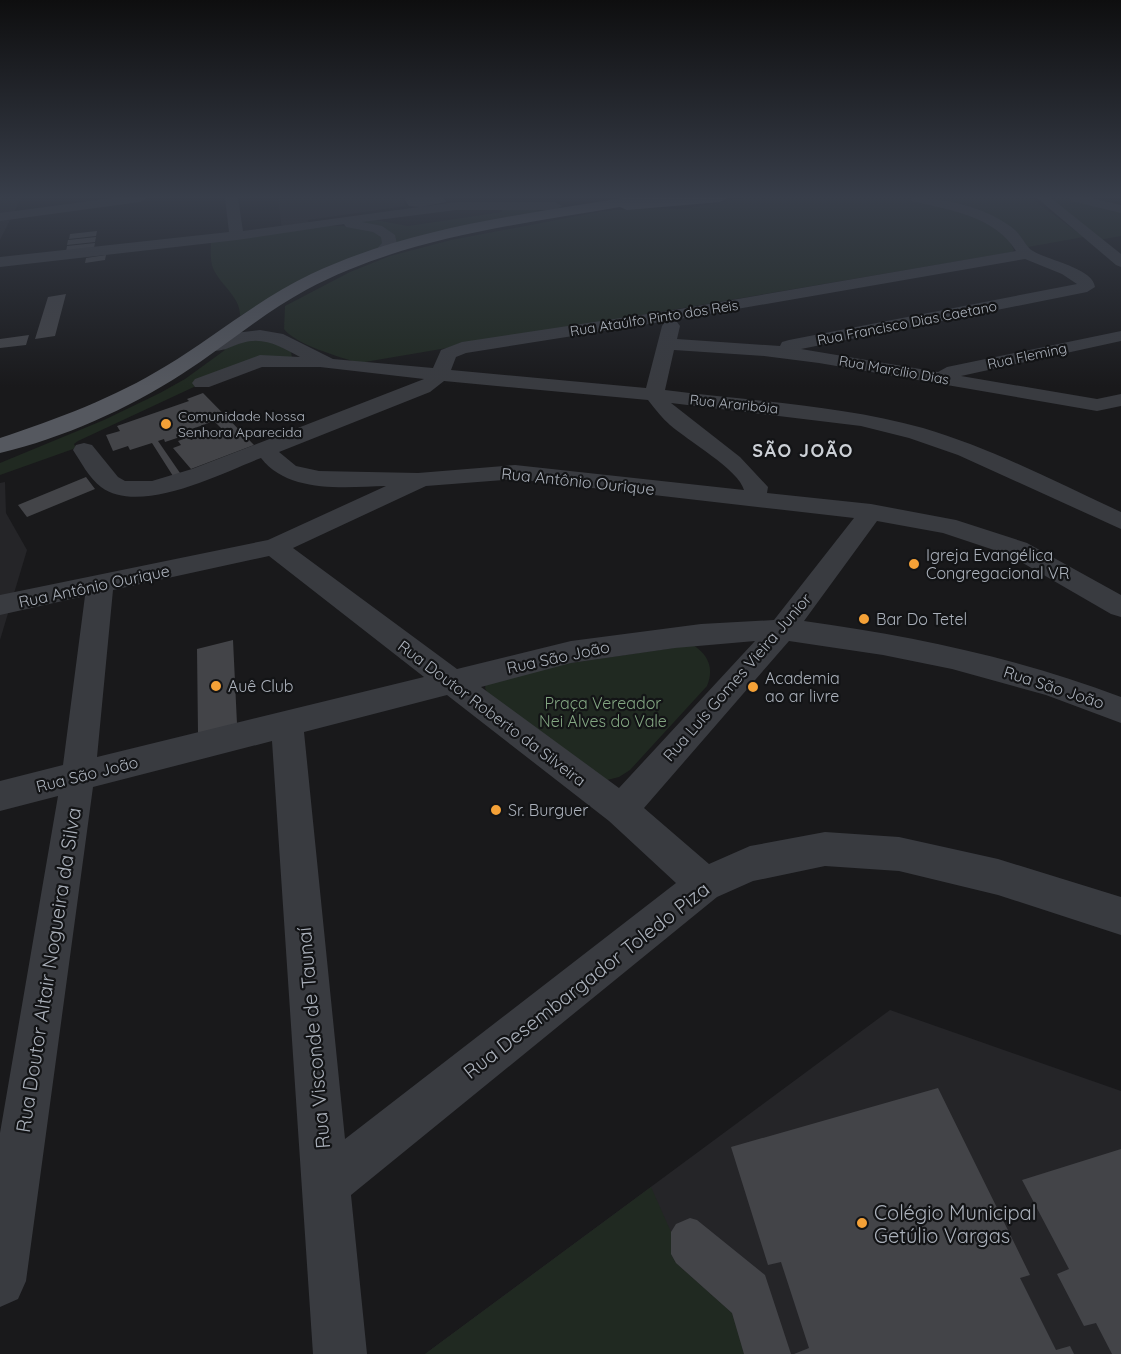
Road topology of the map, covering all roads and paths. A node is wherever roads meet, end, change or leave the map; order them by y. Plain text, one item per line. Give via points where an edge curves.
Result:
1 (47, 261) edge
2 (356, 261) edge
3 (367, 261) edge
4 (990, 261) edge
5 (1042, 261) edge
6 (42, 275) dead end
7 (278, 305) junction
8 (674, 315) junction
9 (1121, 336) edge
10 (277, 338) junction
11 (666, 344) junction
12 (217, 346) junction
13 (764, 350) junction
14 (329, 364) junction
15 (439, 376) junction
16 (932, 376) junction
17 (202, 383) dead end
18 (654, 395) junction
19 (1121, 400) edge
20 (1097, 405) junction
21 (97, 409) junction
22 (1121, 421) edge
23 (66, 428) junction
24 (0, 429) edge
25 (0, 446) edge
26 (265, 449) junction
27 (84, 450) dead end
28 (0, 452) edge
29 (0, 456) edge
30 (421, 479) junction
31 (755, 499) junction
32 (871, 512) junction
33 (1121, 520) edge
34 (274, 547) junction
35 (100, 586) junction
36 (0, 606) edge
37 (1121, 607) edge
38 (782, 630) junction
39 (451, 681) junction
40 (1121, 710) edge
41 (287, 723) junction
42 (78, 777) junction
43 (0, 796) edge
44 (621, 810) junction
45 (704, 884) junction
46 (1121, 916) edge
47 (326, 1184) junction
48 (0, 1281) edge
49 (340, 1354) edge

1 - 6 street
2 - 21 main road via 299,287 164,377
3 - 7 main road via 327,277
4 - 8 street, Rua Ataúlfo Pinto dos Reis
5 - 13 street, Rua Francisco Dias Caetano via 1068,271 1087,287
7 - 10 street via 271,321
7 - 12 main road
8 - 11 street
8 - 15 street, Rua Ataúlfo Pinto dos Reis via 462,348 448,354
9 - 16 street, Rua Fleming
10 - 12 street via 251,335
10 - 14 street, Rua Araribóia
11 - 13 street, Rua Marcílio Dias
11 - 18 street
12 - 23 main road via 161,383
13 - 16 street, Rua Marcílio Dias
14 - 15 street, Rua Araribóia
14 - 17 street, Rua Araribóia via 260,361
15 - 18 street, Rua Araribóia
15 - 26 street via 423,388
16 - 20 street, Rua Marcílio Dias
18 - 31 street via 663,409 747,475 756,488
18 - 33 street, Rua Araribóia via 819,413 916,433 966,450
19 - 20 street, Rua Marcílio Dias
20 - 22 street
21 - 24 main road
21 - 25 main road
23 - 28 main road
23 - 29 main road
26 - 27 street via 169,484 131,489 110,483
26 - 30 street via 276,463 292,473
30 - 31 street, Rua Antônio Ourique via 515,472
30 - 34 street, Rua Antônio Ourique
31 - 32 street, Rua Antônio Ourique
32 - 37 street, Rua Antônio Ourique via 946,526 1018,549
32 - 38 street, Rua Luís Gomes Vieira Junior
34 - 35 street, Rua Antônio Ourique
34 - 39 street, Rua Doutor Roberto da Silveira
35 - 36 street, Rua Antônio Ourique
35 - 42 street, Rua Doutor Altair Nogueira da Silva
38 - 39 street, Rua São João via 656,640 571,652
38 - 40 street, Rua São João via 908,647 1012,671
38 - 44 street, Rua Luís Gomes Vieira Junior
39 - 41 street, Rua São João
39 - 44 street, Rua Doutor Roberto da Silveira
41 - 42 street, Rua São João
41 - 47 street, Rua Visconde de Taunaí
42 - 43 street, Rua São João
42 - 48 street, Rua Doutor Altair Nogueira da Silva
44 - 45 street, Rua Doutor Roberto da Silveira
45 - 46 street, Rua Desembargador Toledo Piza via 750,864 825,849 899,854 998,877
45 - 47 street, Rua Desembargador Toledo Piza
47 - 49 street, Rua Visconde de Taunaí

